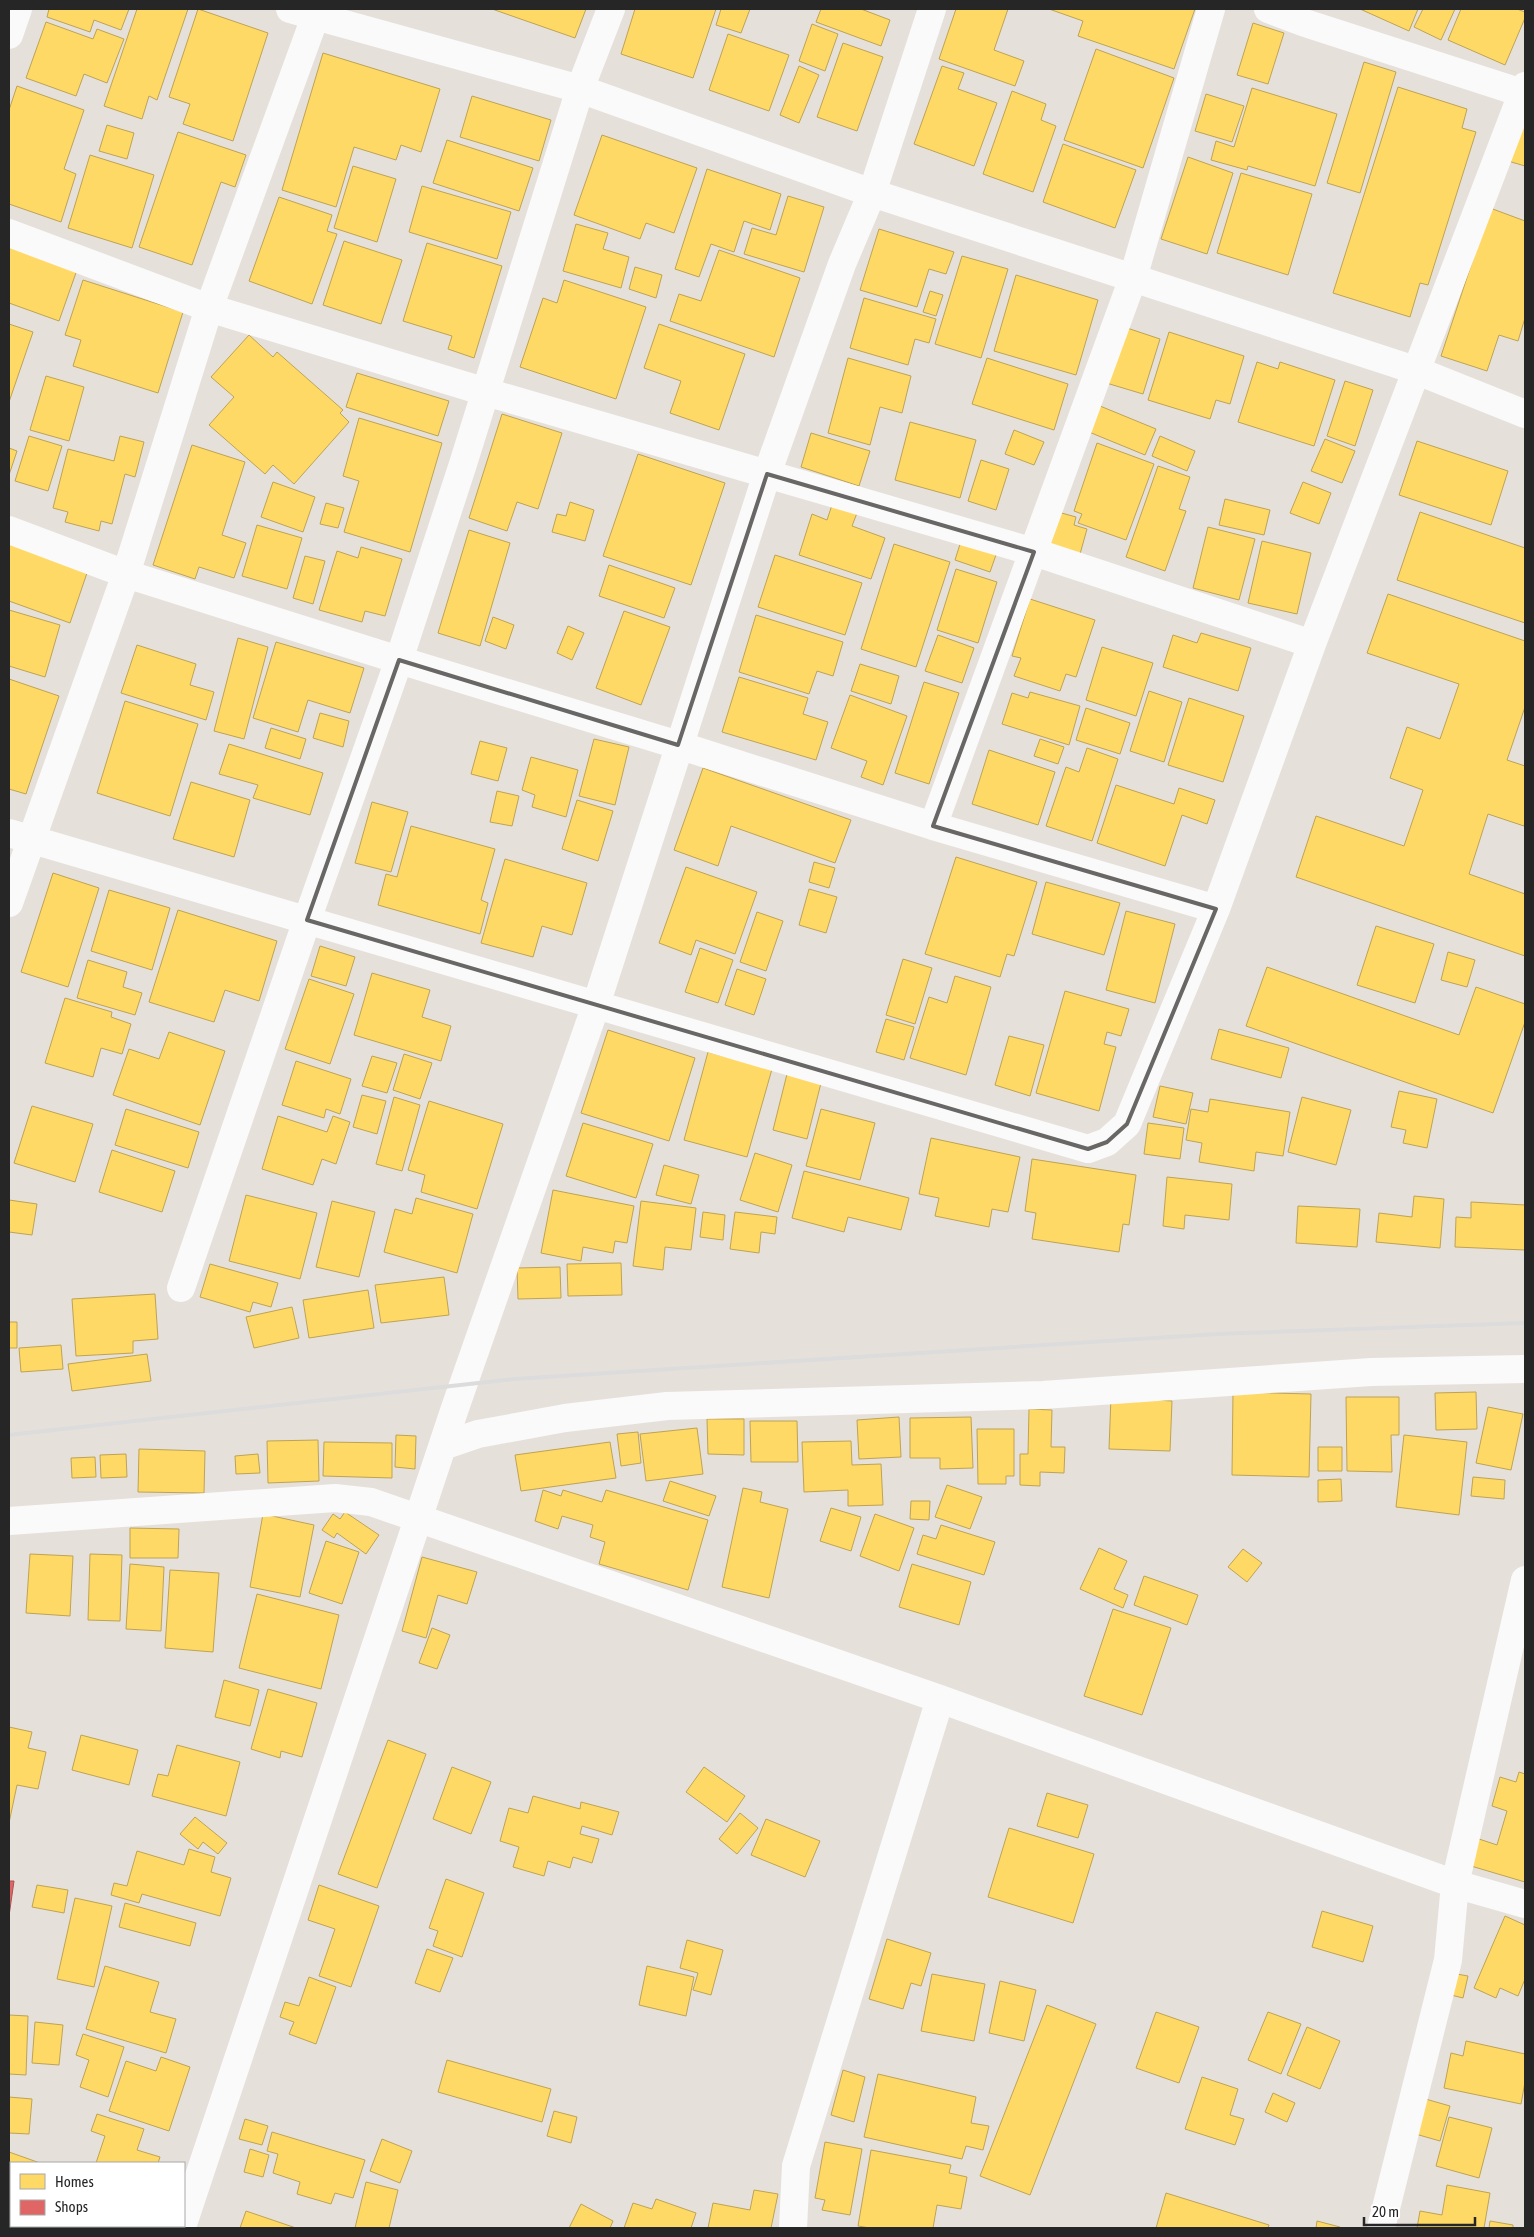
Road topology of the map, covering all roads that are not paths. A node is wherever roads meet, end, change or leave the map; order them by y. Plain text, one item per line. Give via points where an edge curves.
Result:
1 (18, 9) edge
2 (611, 9) edge
3 (932, 9) edge
4 (1210, 9) edge
5 (1268, 9) edge
6 (308, 12) edge
7 (9, 35) edge
8 (580, 89) junction
9 (1524, 91) edge
10 (872, 193) junction
11 (9, 233) edge
12 (1133, 278) junction
13 (209, 308) junction
14 (1415, 370) junction
15 (486, 392) junction
16 (1525, 414) edge
17 (767, 474) junction
18 (9, 530) edge
19 (1034, 552) junction
20 (126, 574) junction
21 (1312, 644) junction
22 (399, 660) junction
23 (678, 744) junction
24 (933, 826) junction
25 (20, 836) edge
26 (9, 903) edge
27 (1216, 909) junction
28 (307, 920) junction
29 (596, 1005) junction
30 (181, 1288) dead end
31 (1525, 1370) edge
32 (442, 1446) junction
33 (419, 1519) junction
34 (9, 1521) edge
35 (1525, 1580) edge
36 (940, 1699) junction
37 (1455, 1884) junction
38 (1525, 1904) edge
39 (185, 2218) edge
40 (793, 2228) edge
41 (1382, 2228) edge

1 - 7 street
2 - 8 street
3 - 10 street
4 - 12 street
5 - 9 street
6 - 8 street
6 - 13 street
8 - 10 street
8 - 15 street
9 - 14 street
10 - 12 street
10 - 17 street via 842,264
11 - 13 street
12 - 14 street
12 - 19 street
13 - 15 street
13 - 20 street
14 - 16 street
14 - 21 street
15 - 17 street
15 - 22 street
17 - 19 street
17 - 23 street
18 - 20 street
19 - 21 street
19 - 24 street
20 - 22 street
20 - 25 street
21 - 27 street
22 - 23 street
22 - 28 street
23 - 24 street
23 - 29 street
24 - 27 street
25 - 26 street
25 - 28 street
27 - 29 street via 1128,1124 1107,1142 1088,1150
28 - 29 street
28 - 30 street
29 - 32 street
31 - 32 street via 1371,1372 1043,1395 667,1406 566,1418 478,1434
32 - 33 street
33 - 34 street via 371,1502 334,1498
33 - 36 street
33 - 39 street via 357,1696
35 - 37 street
36 - 37 street
36 - 40 street via 796,2166
37 - 38 street
37 - 41 street via 1448,1960

